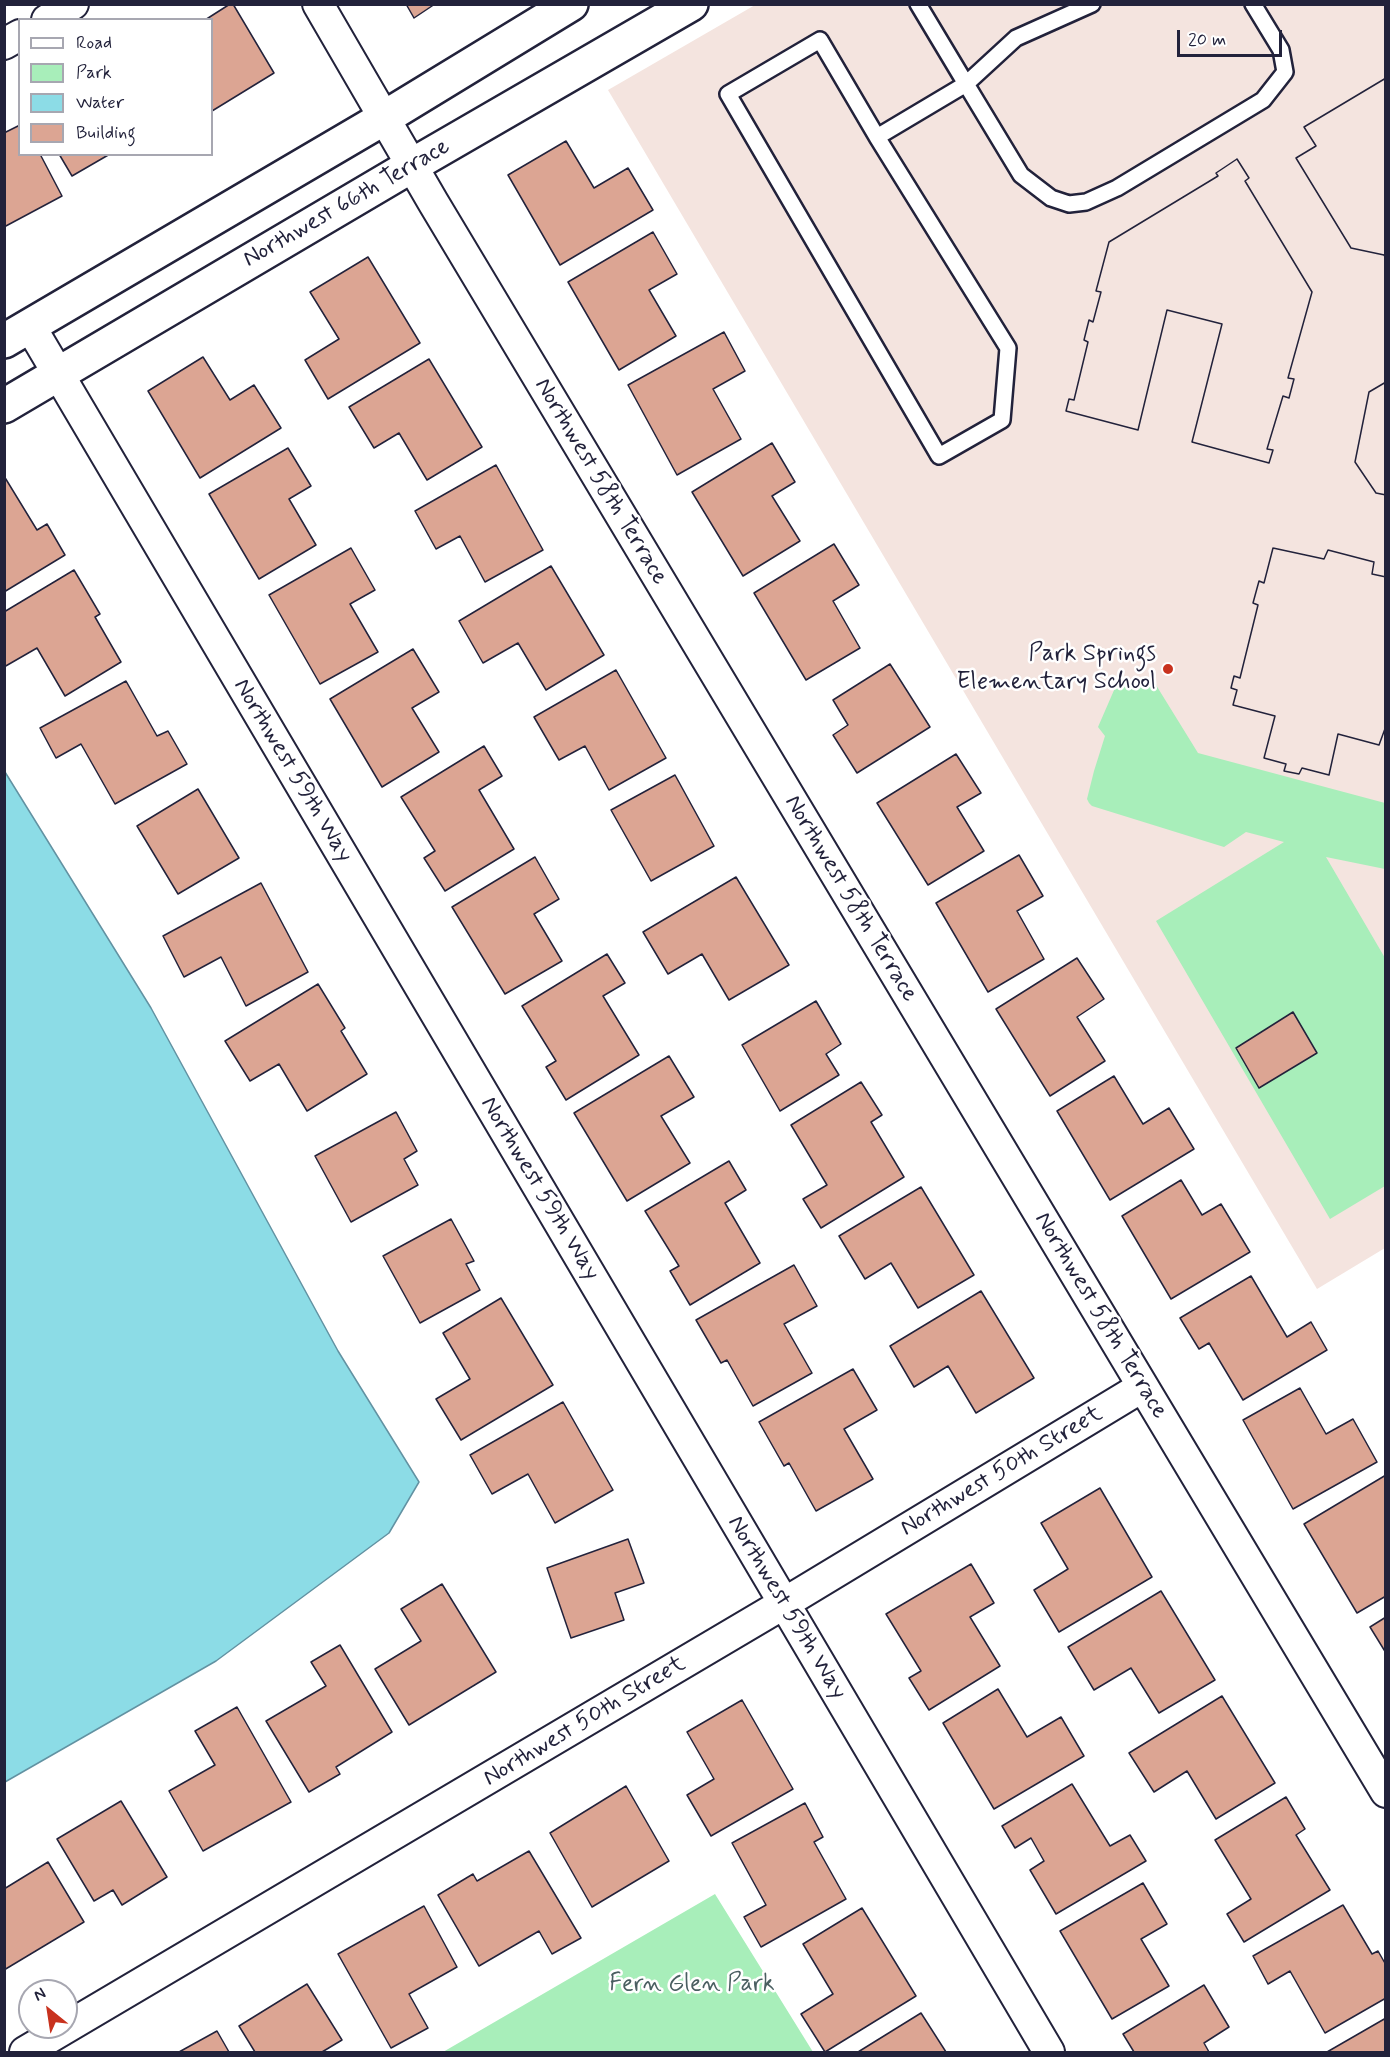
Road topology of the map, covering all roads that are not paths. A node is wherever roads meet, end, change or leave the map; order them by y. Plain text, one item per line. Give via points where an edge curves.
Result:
1 (73, 4) edge
2 (318, 4) edge
3 (571, 4) edge
4 (691, 4) edge
5 (918, 4) edge
6 (1092, 4) edge
7 (1253, 4) edge
8 (50, 18) edge
9 (18, 36) edge
10 (4, 44) edge
11 (966, 84) junction
12 (384, 118) junction
13 (877, 137) junction
14 (411, 166) junction
15 (17, 333) edge
16 (59, 374) junction
17 (4, 406) edge
18 (1142, 1387) junction
19 (783, 1604) junction
20 (1386, 1792) edge
21 (25, 2052) edge
22 (1049, 2052) edge

1 - 8 street
2 - 12 street, Northwest 58th Terrace
3 - 12 street
4 - 14 street, Northwest 66th Terrace
5 - 11 lane
6 - 11 lane via 1016,38
7 - 11 lane via 1281,50 1285,72 1263,100 1117,188 1086,202 1069,204 1051,198 1021,175
9 - 10 street
11 - 13 lane
12 - 14 street, Northwest 58th Terrace
12 - 15 street
13 - 13 lane via 820,40 729,94 939,456 1002,420 1008,348
14 - 16 street, Northwest 66th Terrace
14 - 18 street, Northwest 58th Terrace
15 - 16 street, Northwest 59th Way
16 - 17 street, Northwest 66th Terrace
16 - 19 street, Northwest 59th Way
18 - 19 street, Northwest 50th Street
18 - 20 street, Northwest 58th Terrace
19 - 21 street, Northwest 50th Street
19 - 22 street, Northwest 59th Way

